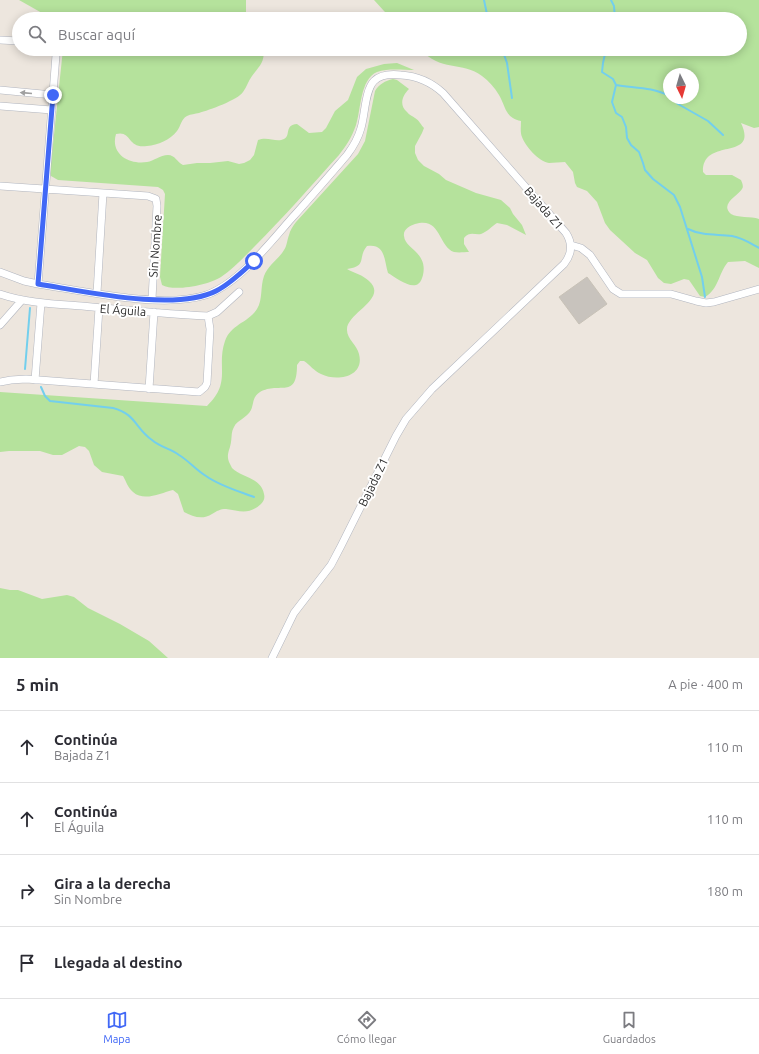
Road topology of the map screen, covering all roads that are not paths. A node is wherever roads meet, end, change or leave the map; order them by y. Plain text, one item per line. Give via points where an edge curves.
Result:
1 (0, 40) edge
2 (12, 41) edge
3 (56, 56) edge
4 (0, 90) edge
5 (53, 95) junction
6 (0, 106) edge
7 (52, 110) junction
8 (0, 186) edge
9 (46, 189) junction
10 (103, 193) junction
11 (571, 245) junction
12 (0, 272) edge
13 (38, 284) junction
14 (759, 289) edge
15 (239, 292) dead end
16 (97, 293) junction
17 (0, 294) edge
18 (152, 299) junction
19 (22, 300) junction
20 (41, 302) junction
21 (99, 308) junction
22 (154, 312) junction
23 (208, 316) junction
24 (0, 325) edge
25 (35, 380) junction
26 (0, 382) edge
27 (94, 384) junction
28 (149, 389) junction
29 (272, 658) edge

1 - 2 street
3 - 5 street
5 -> 4 street
5 - 7 street
6 - 7 street
7 - 9 street
8 - 9 street, Sin Nombre
9 - 10 street, Sin Nombre
9 - 13 street
10 - 16 street
10 - 18 street, Sin Nombre via 148,196 156,199
11 - 14 street via 581,248 590,255 613,289 621,294 671,294 706,303
11 - 18 street, Bajada Z1 via 566,233 443,93 428,82 417,78 386,75 378,77 370,87 354,146 254,261 229,283 206,295 180,299
11 - 29 street, Bajada Z1 via 564,264 432,389 406,419 331,564 294,613
12 - 13 street, El Águila
13 - 16 street, El Águila
15 - 23 street via 217,312
16 - 18 street, El Águila
17 - 19 street, El Águila
19 - 20 street, El Águila
19 - 24 street
20 - 21 street, El Águila
20 - 25 street
21 - 22 street, El Águila
21 - 27 street
22 - 23 street, El Águila
22 - 28 street
23 - 28 street via 210,329 206,383 203,390 195,392
25 - 26 street
25 - 27 street
27 - 28 street

